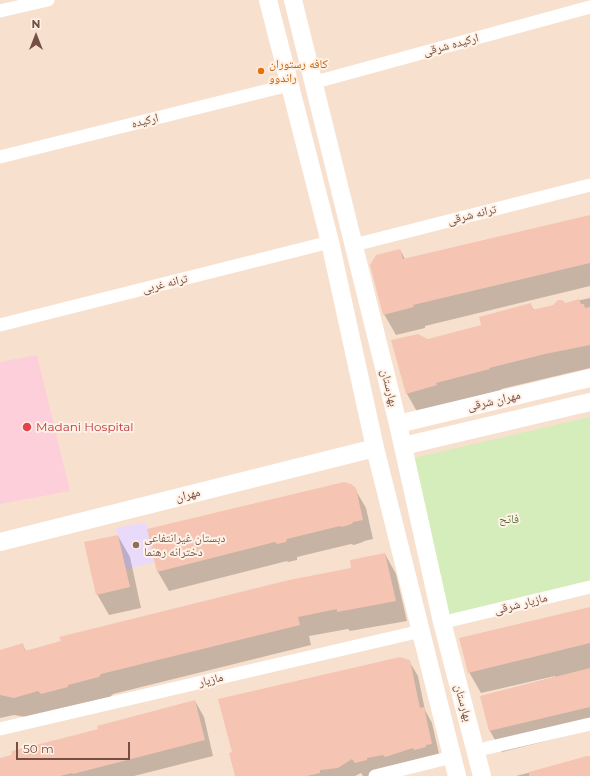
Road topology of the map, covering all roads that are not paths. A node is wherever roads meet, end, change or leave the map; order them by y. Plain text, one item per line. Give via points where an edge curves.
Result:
1 (48, 0) edge
2 (268, 0) edge
3 (293, 0) edge
4 (590, 7) edge
5 (0, 11) edge
6 (312, 83) junction
7 (290, 85) junction
8 (0, 157) edge
9 (590, 185) edge
10 (330, 242) junction
11 (354, 245) junction
12 (0, 325) edge
13 (590, 378) edge
14 (590, 402) edge
15 (398, 424) junction
16 (402, 446) junction
17 (375, 448) junction
18 (0, 542) edge
19 (590, 587) edge
20 (453, 620) dead end
21 (421, 631) junction
22 (590, 724) edge
23 (0, 729) edge
24 (487, 748) dead end
25 (452, 757) junction
26 (375, 776) edge
27 (457, 776) edge
28 (482, 776) edge

1 - 5 street
2 - 7 main road, بهارستان
3 - 6 main road, بهارستان
4 - 6 street, ارکیده شرقی
6 - 11 main road, بهارستان
7 - 8 street, ارکیده
7 - 10 main road, بهارستان
9 - 11 street, ترانه شرقی
10 - 12 street, ترانه غربی
10 - 17 main road, بهارستان
11 - 15 main road, بهارستان
13 - 15 main road, مهران شرقی
14 - 16 main road, مهران شرقی
15 - 16 main road, بهارستان
16 - 28 main road, بهارستان via 442,622
17 - 18 main road, مهران
17 - 21 main road, بهارستان
19 - 20 street, مازیار شرقی
21 - 23 street, مازیار
21 - 25 main road, بهارستان
22 - 24 street
25 - 26 street
25 - 27 main road, بهارستان

